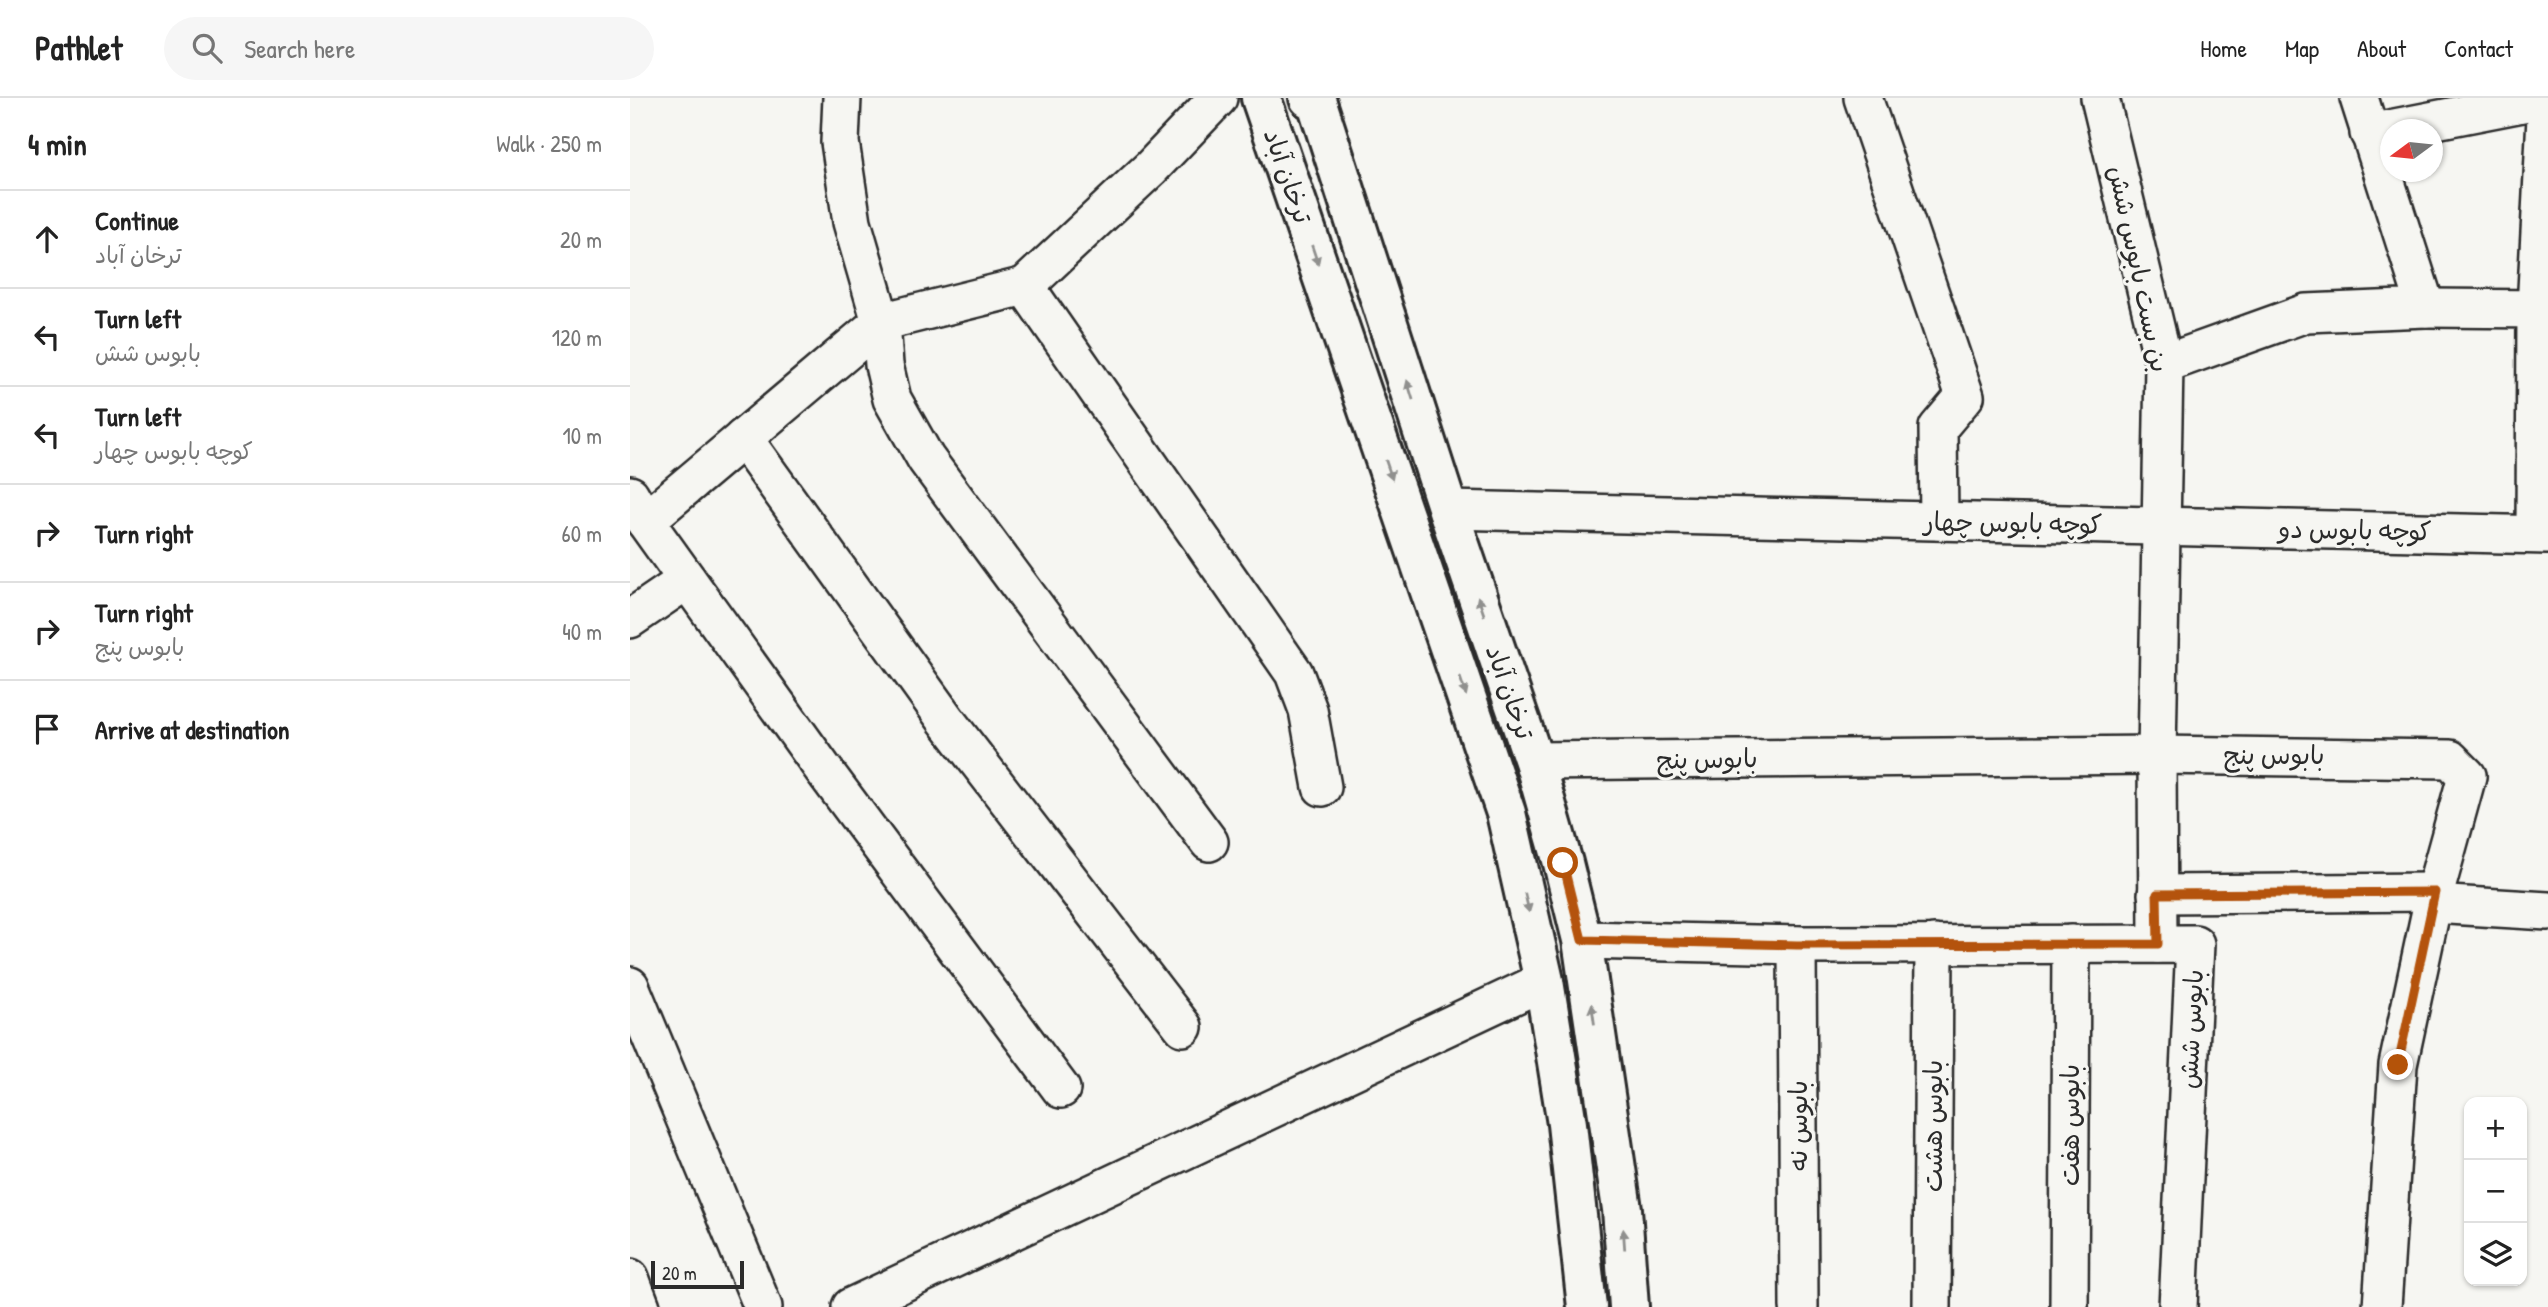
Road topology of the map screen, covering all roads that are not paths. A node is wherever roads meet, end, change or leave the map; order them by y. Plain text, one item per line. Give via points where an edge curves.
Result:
1 (842, 98) edge
2 (1218, 98) edge
3 (1261, 98) edge
4 (1863, 98) edge
5 (2100, 98) edge
6 (2359, 98) edge
7 (2547, 98) edge
8 (1314, 100) edge
9 (2370, 133) junction
10 (1025, 286) junction
11 (2426, 308) junction
12 (2542, 309) edge
13 (881, 323) junction
14 (2164, 364) junction
15 (743, 438) junction
16 (638, 508) edge
17 (1448, 510) junction
18 (1939, 521) junction
19 (2161, 526) junction
20 (2542, 535) edge
21 (687, 580) junction
22 (630, 618) edge
23 (2157, 755) junction
24 (1534, 761) junction
25 (1322, 787) dead end
26 (1209, 842) dead end
27 (2157, 894) junction
28 (2433, 898) junction
29 (2548, 911) edge
30 (1582, 940) junction
31 (1934, 944) junction
32 (2071, 944) junction
33 (2158, 944) junction
34 (1797, 945) junction
35 (1544, 981) junction
36 (630, 986) edge
37 (1183, 1027) dead end
38 (1061, 1089) dead end
39 (630, 1278) edge
40 (641, 1307) edge
41 (763, 1307) edge
42 (851, 1307) edge
43 (1587, 1307) edge
44 (1629, 1307) edge
45 (1799, 1307) edge
46 (1932, 1307) edge
47 (2069, 1307) edge
48 (2178, 1307) edge
49 (2382, 1307) edge

1 - 13 street via 840,142 852,222
2 - 10 street
3 -> 35 street, ترخان آباد via 1506,813
4 - 18 street via 1965,396 1938,429
5 - 14 street, بن بست بابوس شش
6 - 9 street
7 - 9 street
7 - 12 street
17 -> 8 street, ترخان آباد
9 - 11 street
10 - 13 street
10 - 25 street via 1294,673 1308,710
11 - 12 street
11 - 14 street via 2306,313
12 - 20 street
13 - 15 street
13 - 26 street via 892,400 926,459
14 - 19 street, بن بست بابوس شش
15 - 16 street
15 - 37 street via 946,720
16 - 21 street
17 - 18 street, کوچه بابوس چهار
24 -> 17 street, ترخان آباد
18 - 19 street, کوچه بابوس چهار
19 - 20 street, کوچه بابوس دو
19 - 23 street
21 - 22 street
21 - 38 street
23 - 24 street, بابوس پنج
23 - 27 street
23 - 28 street, بابوس پنج via 2450,759 2467,776
24 - 30 street, ترخان آباد
27 - 28 street
27 - 33 street
28 - 29 street
28 - 49 street, بابوس پنج via 2398,1065
30 - 34 street, بابوس شش
44 -> 30 street, ترخان آباد via 1622,1209
31 - 32 street, بابوس شش
31 - 34 street, بابوس شش
31 - 46 street, بابوس هشت
32 - 33 street, بابوس شش
32 - 47 street, بابوس هفت
33 - 48 street, بابوس شش via 2195,944
34 - 45 street, بابوس نه
35 - 42 street
35 - 43 street, ترخان آباد via 1567,1124
36 - 41 street
39 - 40 street

